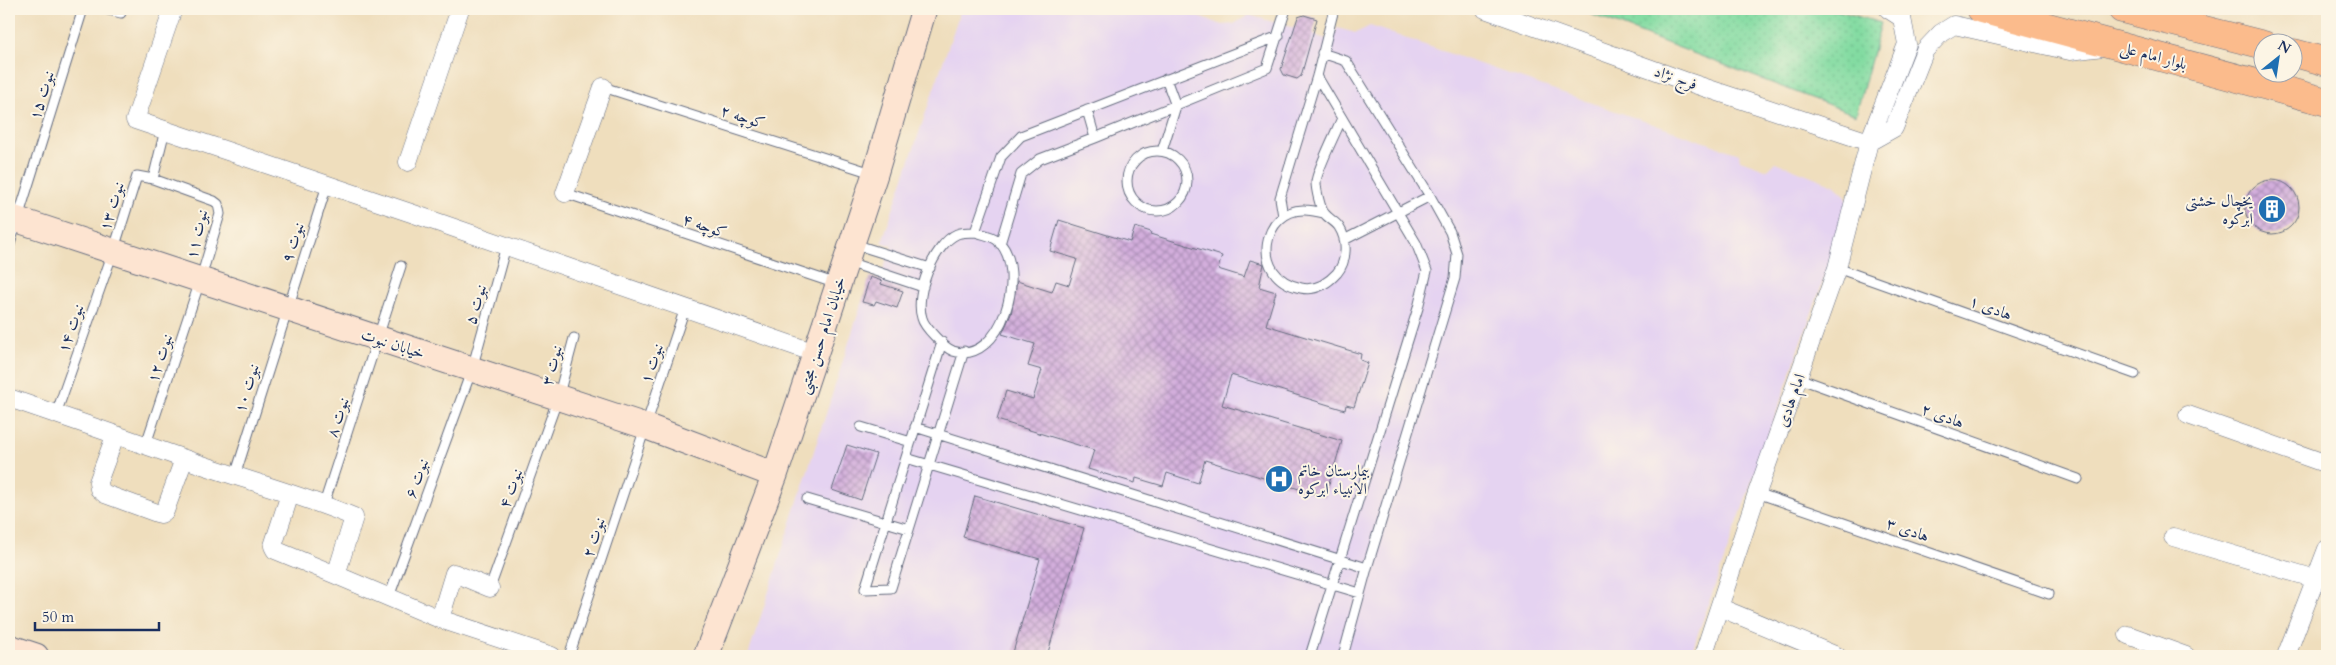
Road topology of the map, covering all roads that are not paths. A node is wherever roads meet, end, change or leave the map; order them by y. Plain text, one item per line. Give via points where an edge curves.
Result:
1 (83, 9) edge
2 (104, 9) edge
3 (123, 9) edge
4 (173, 9) edge
5 (460, 9) edge
6 (924, 9) edge
7 (1286, 9) edge
8 (1334, 9) edge
9 (1485, 9) edge
10 (1888, 9) edge
11 (1981, 9) edge
12 (2122, 9) edge
13 (1279, 36) junction
14 (2254, 42) edge
15 (2116, 45) junction
16 (1322, 54) junction
17 (2304, 56) edge
18 (2327, 62) edge
19 (1317, 76) junction
20 (1166, 80) junction
21 (603, 88) joint
22 (2327, 102) edge
23 (1176, 106) junction
24 (1087, 110) junction
25 (1342, 118) junction
26 (165, 130) junction
27 (1095, 138) junction
28 (1869, 142) junction
29 (1162, 151) junction
30 (408, 162) dead end
31 (875, 174) junction
32 (153, 179) junction
33 (327, 185) junction
34 (565, 193) joint
35 (1430, 196) junction
36 (1398, 212) junction
37 (1324, 213) junction
38 (1283, 216) junction
39 (13, 218) edge
40 (976, 232) junction
41 (1344, 240) junction
42 (1000, 244) junction
43 (506, 246) junction
44 (9, 248) edge
45 (113, 252) junction
46 (849, 252) junction
47 (401, 266) dead end
48 (930, 268) junction
49 (1837, 268) junction
50 (200, 281) junction
51 (837, 284) junction
52 (923, 287) junction
53 (685, 308) junction
54 (286, 309) junction
55 (574, 338) dead end
56 (379, 339) junction
57 (942, 342) junction
58 (964, 352) junction
59 (815, 353) junction
60 (472, 369) junction
61 (2135, 374) dead end
62 (1798, 378) junction
63 (9, 398) edge
64 (558, 398) junction
65 (56, 414) junction
66 (2188, 415) dead end
67 (645, 426) junction
68 (861, 427) dead end
69 (916, 427) junction
70 (938, 434) junction
71 (114, 436) junction
72 (911, 442) junction
73 (146, 444) junction
74 (906, 458) junction
75 (184, 459) junction
76 (2327, 464) edge
77 (928, 465) junction
78 (775, 475) junction
79 (235, 476) junction
80 (2078, 479) dead end
81 (1757, 493) junction
82 (290, 494) junction
83 (807, 499) dead end
84 (324, 504) junction
85 (885, 522) junction
86 (909, 529) junction
87 (2173, 537) dead end
88 (2327, 550) edge
89 (1340, 559) junction
90 (1367, 568) junction
91 (336, 575) junction
92 (2316, 579) junction
93 (1332, 585) junction
94 (490, 588) joint
95 (1360, 593) junction
96 (2049, 594) dead end
97 (389, 597) junction
98 (1721, 608) junction
99 (440, 619) junction
100 (2128, 635) dead end
101 (9, 647) edge
102 (36, 656) edge
103 (552, 656) edge
104 (569, 656) edge
105 (706, 656) edge
106 (1310, 656) edge
107 (1343, 656) edge
108 (1703, 656) edge
109 (1837, 656) edge
110 (2186, 656) edge
111 (2286, 656) edge

1 - 39 lane, نبوت ۱۵
2 - 3 lane via 121,14
4 - 26 street via 136,120
5 - 30 street
6 - 31 street, خیابان امام حسن مجتبی
7 - 13 lane
8 - 16 lane
9 - 28 street, فرج نژاد via 1682,80
10 - 28 street, امام هادی via 1902,18 1908,44
11 - 15 main road, بلوار امام علی
12 - 14 main road
13 - 20 lane
13 - 23 lane via 1267,68
15 - 22 main road, بلوار امام علی
15 - 28 street via 2070,51 1954,25 1925,50 1894,128
16 - 19 lane
16 - 35 lane via 1346,61
17 - 18 main road
19 - 25 lane
19 - 38 lane via 1280,198
20 - 23 lane
20 - 24 lane
21 - 31 lane, کوچه ۲
21 - 34 street
23 - 27 lane
23 - 29 lane
24 - 27 lane
24 - 40 lane via 1021,136 1001,156
25 - 36 lane
25 - 37 lane via 1316,180
26 - 32 lane
26 - 33 street
27 - 42 lane via 1040,159 1021,174
28 - 49 street, امام هادی
29 - 29 lane via 1152,150 1136,158 1127,172 1127,190 1137,204 1153,211 1170,208 1183,197 1188,180 1182,163 1169,152
31 - 46 street, خیابان امام حسن مجتبی
32 - 45 lane, نبوت ۱۳ via 136,176
32 - 50 lane, نبوت ۱۱ via 218,204 220,214
33 - 43 street
33 - 54 lane, نبوت ۹
34 - 51 lane, کوچه ۴
35 - 36 lane
35 - 90 lane via 1450,232 1457,254 1455,278
36 - 41 lane
36 - 89 lane via 1416,243 1426,271 1418,308
37 - 38 lane via 1303,209
37 - 41 lane via 1339,227
38 - 41 lane via 1270,232 1266,252 1273,272 1288,285 1309,290 1328,283 1342,267 1346,247
39 - 44 lane, نبوت ۱۵
39 - 45 street, خیابان نبوت
40 - 42 lane
40 - 48 lane via 957,234 944,244
42 - 58 lane via 1010,258 1009,300 988,343 973,352
43 - 53 street
43 - 60 lane, نبوت ۵
45 - 50 street, خیابان نبوت
45 - 65 lane, نبوت ۱۴
46 - 48 lane
46 - 51 street, خیابان امام حسن مجتبی
46 - 52 lane
47 - 56 lane, نبوت ۸
48 - 52 lane
49 - 61 lane, هادی ۱
49 - 62 street, امام هادی
50 - 54 street, خیابان نبوت
50 - 73 lane, نبوت ۱۲
51 - 59 street, خیابان امام حسن مجتبی
52 - 57 lane via 922,318 932,334
53 - 59 street
53 - 67 lane, نبوت ۱
54 - 56 street, خیابان نبوت
54 - 79 lane, نبوت ۱۰
55 - 64 lane, نبوت ۳
56 - 60 street, خیابان نبوت
56 - 84 lane, نبوت ۸
57 - 58 lane via 953,351
57 - 69 lane
58 - 70 lane
59 - 78 street, خیابان امام حسن مجتبی
60 - 64 street, خیابان نبوت
60 - 97 lane, نبوت ۶
62 - 80 lane, هادی ۲
62 - 81 street, امام هادی
63 - 65 street
64 - 67 street, خیابان نبوت
64 - 94 lane, نبوت ۴
65 - 71 street
66 - 76 street
67 - 78 street, خیابان نبوت
67 - 104 lane, نبوت ۲
68 - 72 lane
69 - 70 lane
69 - 72 lane
70 - 77 lane
70 - 89 lane
71 - 73 street
71 - 75 street via 98,482 100,489 105,494 157,513 165,511
72 - 74 lane
73 - 75 street
74 - 77 lane
74 - 85 lane
75 - 79 street
77 - 86 lane
77 - 93 lane
78 - 105 street, خیابان امام حسن مجتبی
79 - 82 street
81 - 96 lane, هادی ۳
81 - 98 street, امام هادی
82 - 84 street
82 - 91 street via 273,546 275,550
83 - 85 lane
84 - 91 street via 354,517
85 - 86 lane
85 - 86 lane via 865,589 891,588
87 - 92 street
88 - 92 street
89 - 90 lane
89 - 93 lane
90 - 95 lane
91 - 97 street
92 - 111 street
93 - 95 lane
93 - 106 lane
94 - 99 street via 454,573
95 - 107 lane
97 - 99 street
98 - 108 street, امام هادی
98 - 109 street
99 - 103 street
100 - 110 street
101 - 102 street

